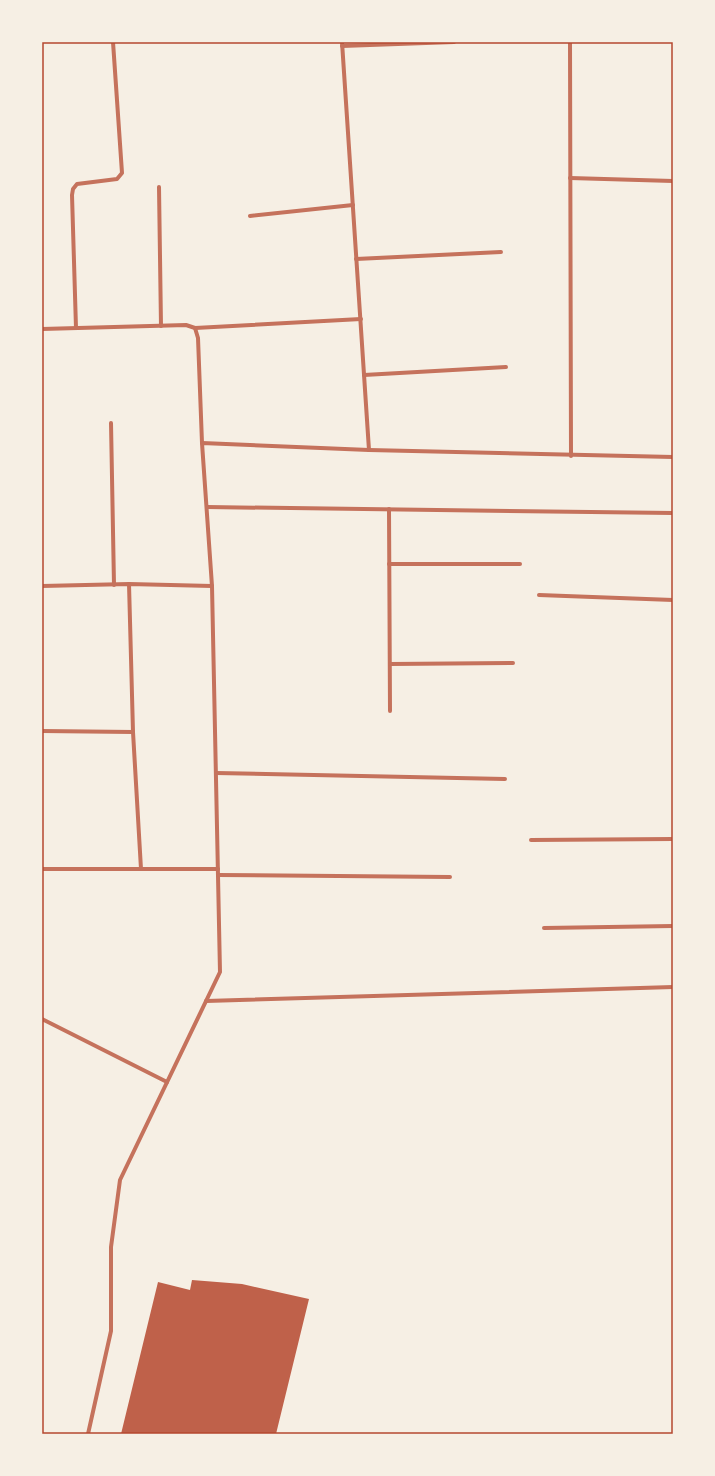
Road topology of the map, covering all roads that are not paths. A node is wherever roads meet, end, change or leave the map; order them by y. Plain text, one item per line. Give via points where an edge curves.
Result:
1 (113, 42) edge
2 (454, 42) edge
3 (570, 42) edge
4 (342, 44) edge
5 (570, 178) junction
6 (673, 181) edge
7 (159, 187) dead end
8 (353, 205) junction
9 (250, 216) dead end
10 (501, 252) dead end
11 (356, 259) junction
12 (360, 319) junction
13 (161, 326) junction
14 (42, 328) edge
15 (76, 328) junction
16 (195, 328) junction
17 (506, 367) dead end
18 (364, 375) junction
19 (111, 423) dead end
20 (202, 443) junction
21 (369, 450) junction
22 (570, 456) junction
23 (673, 457) edge
24 (206, 507) junction
25 (389, 509) junction
26 (673, 513) edge
27 (390, 564) junction
28 (520, 564) dead end
29 (128, 584) junction
30 (114, 585) junction
31 (42, 586) edge
32 (212, 586) junction
33 (539, 595) dead end
34 (673, 600) edge
35 (512, 663) dead end
36 (390, 664) junction
37 (390, 711) dead end
38 (42, 732) edge
39 (133, 732) junction
40 (216, 773) junction
41 (505, 779) dead end
42 (673, 838) edge
43 (530, 840) dead end
44 (42, 869) edge
45 (141, 869) junction
46 (218, 869) junction
47 (218, 875) junction
48 (450, 877) dead end
49 (673, 926) edge
50 (544, 928) dead end
51 (673, 987) edge
52 (206, 1001) junction
53 (42, 1020) edge
54 (166, 1082) junction
55 (88, 1434) edge

1 - 15 street via 122,173 117,179 77,184 73,189
2 - 4 street
3 - 5 street
4 - 8 street
5 - 6 street
5 - 22 street
7 - 13 street
8 - 9 street
8 - 11 street
10 - 11 street
11 - 12 street
12 - 16 street
12 - 18 street
13 - 15 street
13 - 16 street via 186,325
14 - 15 street
16 - 20 street via 198,338
17 - 18 street
18 - 21 street
19 - 30 street
20 - 21 street
20 - 24 street
21 - 22 street
22 - 23 street
24 - 25 street
24 - 32 street
25 - 26 street
25 - 27 street
27 - 28 street
27 - 36 street
29 - 30 street
29 - 32 street
29 - 39 street
30 - 31 street
32 - 40 street
33 - 34 street
35 - 36 street
36 - 37 street
38 - 39 street
39 - 45 street
40 - 41 street
40 - 46 street
42 - 43 street
44 - 45 street
45 - 46 street
46 - 47 street
47 - 48 street
47 - 52 street via 220,972
49 - 50 street
51 - 52 street
52 - 54 street
53 - 54 street
54 - 55 street via 120,1180 111,1247 111,1331

